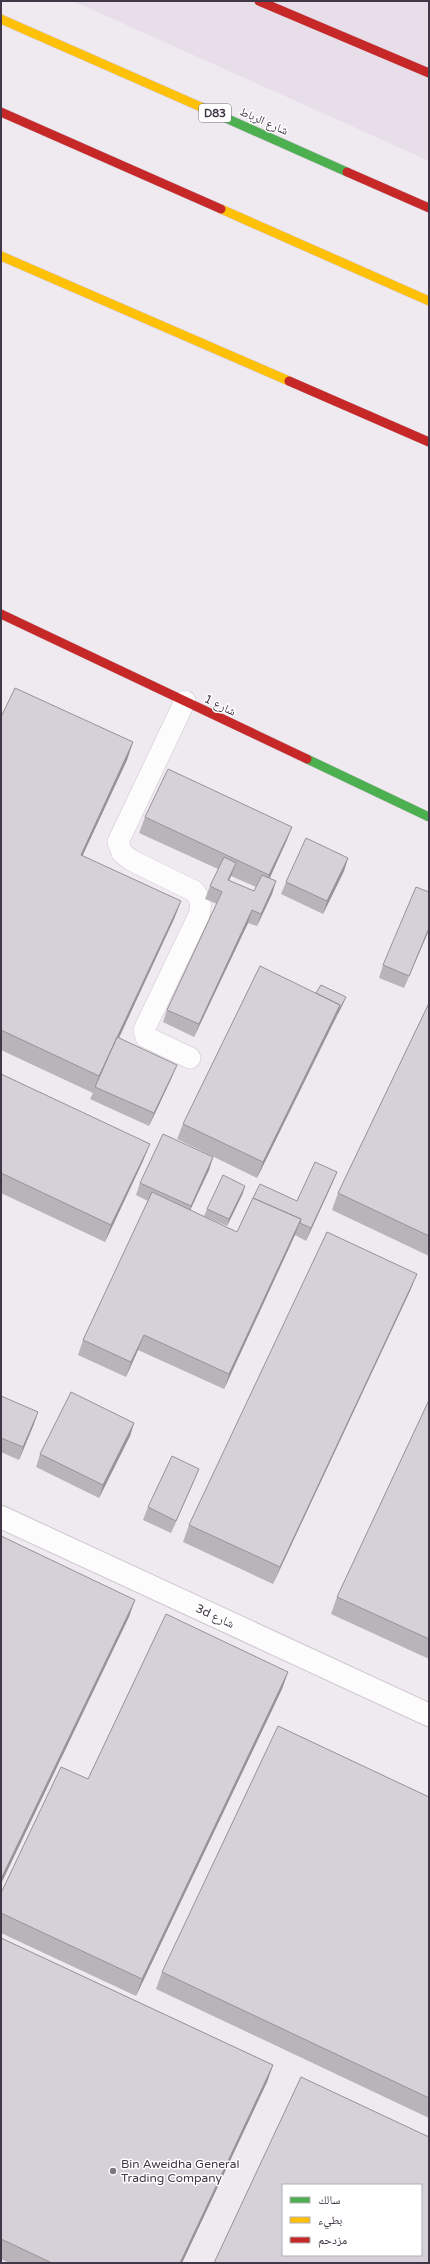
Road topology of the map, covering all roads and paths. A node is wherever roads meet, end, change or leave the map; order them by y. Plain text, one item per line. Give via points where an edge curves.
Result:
1 (258, 1) edge
2 (1, 19) edge
3 (429, 73) edge
4 (1, 112) edge
5 (429, 208) edge
6 (1, 256) edge
7 (429, 301) edge
8 (429, 442) edge
9 (1, 614) edge
10 (185, 701) junction
11 (429, 817) edge
12 (190, 1058) dead end
13 (1, 1517) edge
14 (429, 1716) edge

1 - 3 main road
2 - 5 main road, شارع الرباط / D83
4 - 7 main road
6 - 8 main road
9 - 10 main road, شارع 1
10 - 11 main road, شارع 1
10 - 12 lane via 118,842 122,854 194,891 200,898 202,907 199,915 144,1030 146,1037
13 - 14 street, 3d شارع

